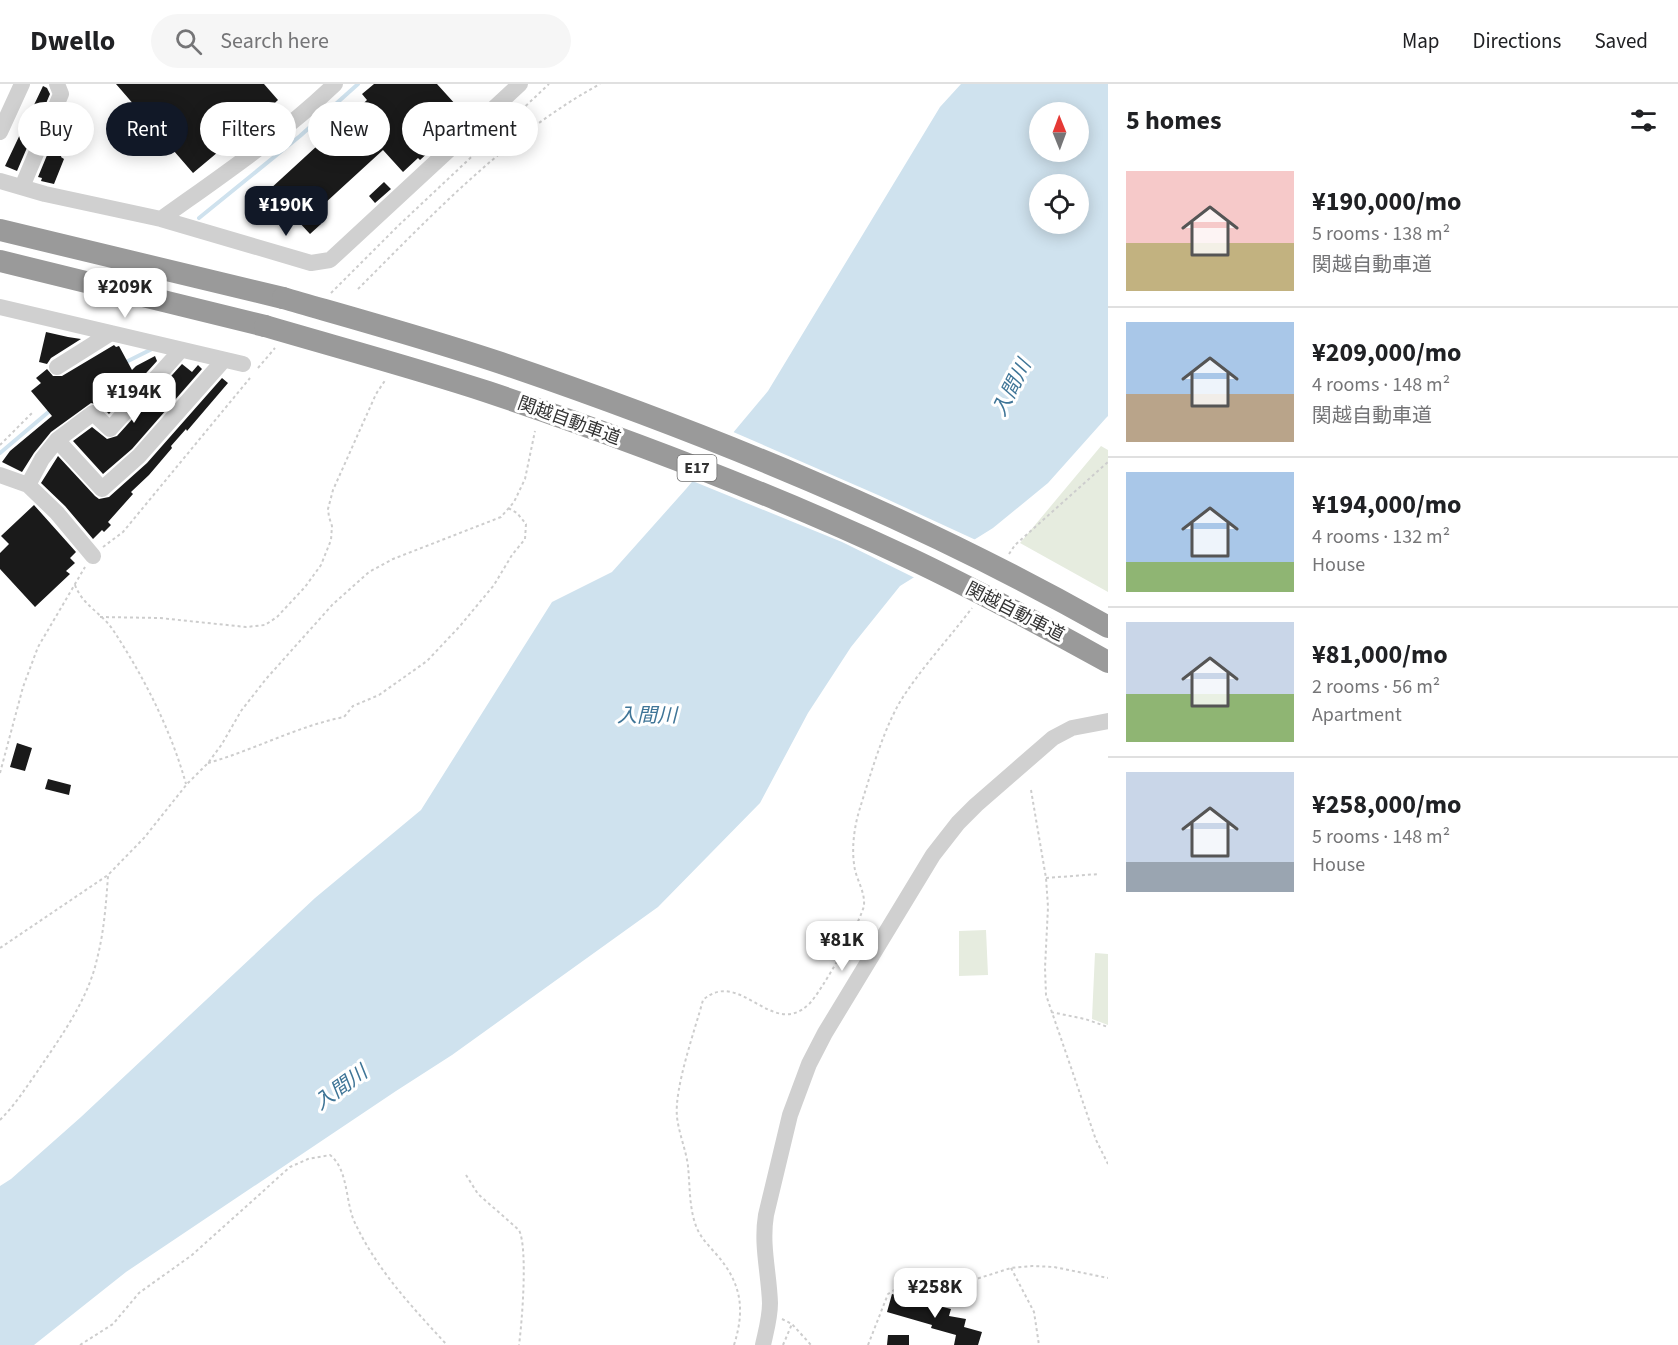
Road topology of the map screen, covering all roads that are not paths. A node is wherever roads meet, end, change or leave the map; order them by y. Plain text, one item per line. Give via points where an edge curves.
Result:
1 (22, 84) edge
2 (57, 84) edge
3 (335, 84) edge
4 (520, 84) edge
5 (0, 132) edge
6 (0, 181) edge
7 (21, 187) junction
8 (161, 219) junction
9 (0, 230) edge
10 (0, 261) edge
11 (0, 307) edge
12 (111, 333) junction
13 (181, 350) junction
14 (223, 361) junction
15 (243, 364) dead end
16 (57, 367) dead end
17 (57, 440) junction
18 (0, 475) edge
19 (28, 485) junction
20 (93, 556) road end
21 (1108, 627) edge
22 (1108, 662) edge
23 (1108, 721) edge
24 (763, 1345) edge

1 - 5 street
2 - 7 street via 61,94
3 - 8 street via 274,137
4 - 8 street via 330,260 311,263
6 - 7 street
7 - 8 street
9 - 21 highway, 関越自動車道 / E17, bridge via 283,298 500,363 730,447 829,488 1018,577
10 - 22 highway, 関越自動車道 / E17, bridge via 265,326 487,392 598,430 808,513 910,559
11 - 12 street
12 - 13 street
12 - 16 street
13 - 14 street
13 - 17 street via 111,429 93,413
14 - 15 street
14 - 17 street via 139,456 102,489
17 - 19 street
18 - 19 street
19 - 20 street
23 - 24 street via 1072,728 1053,738 958,823 933,855 825,1033 790,1115 766,1215 763,1232 769,1315

